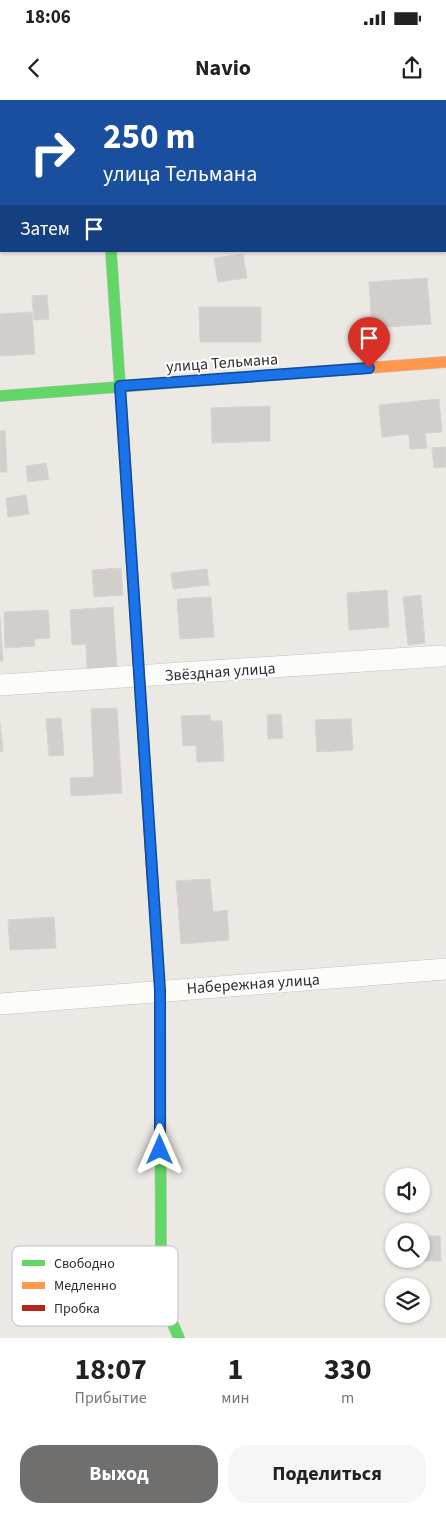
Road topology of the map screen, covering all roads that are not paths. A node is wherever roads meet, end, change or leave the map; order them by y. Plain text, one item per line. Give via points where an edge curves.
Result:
1 (111, 252) edge
2 (446, 362) edge
3 (120, 386) junction
4 (0, 396) edge
5 (440, 656) dead end
6 (139, 676) junction
7 (0, 685) edge
8 (446, 969) edge
9 (160, 990) junction
10 (0, 1004) edge
11 (161, 1246) edge
12 (173, 1326) edge
13 (178, 1338) edge

1 - 3 street
2 - 3 street, улица Тельмана
3 - 4 street, улица Тельмана
3 - 6 street
5 - 6 street, Звёздная улица
6 - 7 street, Звёздная улица
6 - 9 street
8 - 9 street, Набережная улица
9 - 10 street, Набережная улица
9 - 11 street
12 - 13 street

